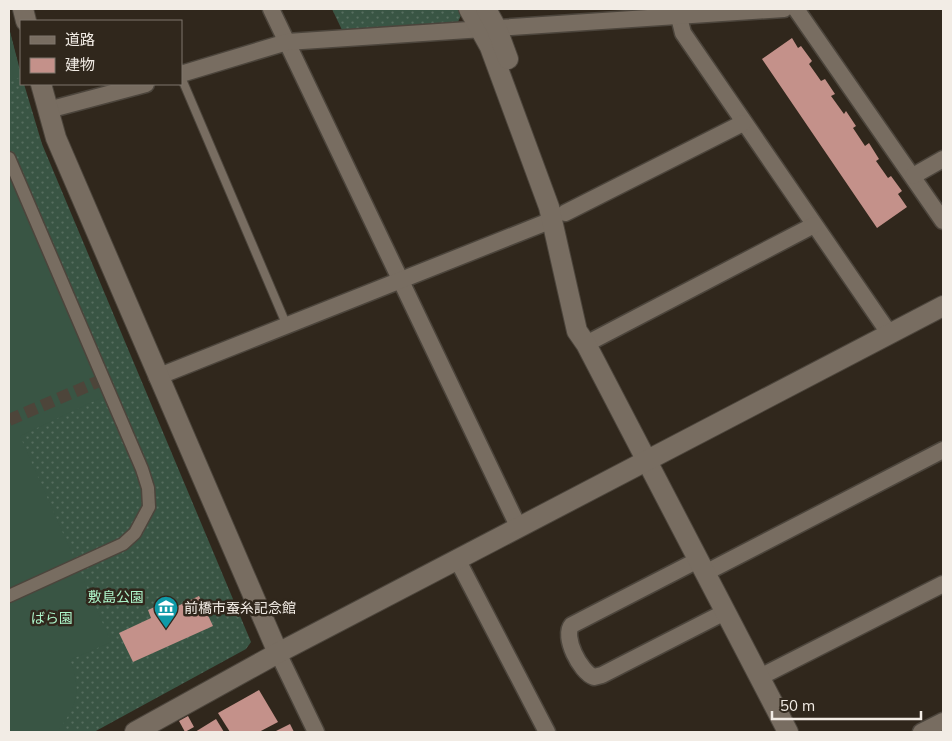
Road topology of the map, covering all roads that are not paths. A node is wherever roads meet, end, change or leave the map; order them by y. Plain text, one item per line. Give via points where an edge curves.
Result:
1 (271, 9) edge
2 (469, 9) edge
3 (486, 9) edge
4 (784, 9) edge
5 (796, 9) edge
6 (679, 17) junction
7 (489, 29) junction
8 (287, 42) junction
9 (182, 76) edge
10 (182, 78) edge
11 (41, 85) edge
12 (142, 85) edge
13 (48, 110) junction
14 (743, 123) junction
15 (9, 158) edge
16 (943, 159) edge
17 (913, 176) junction
18 (559, 217) junction
19 (943, 221) edge
20 (814, 225) junction
21 (400, 282) junction
22 (943, 306) edge
23 (287, 326) junction
24 (889, 333) junction
25 (586, 344) junction
26 (157, 377) junction
27 (943, 450) edge
28 (646, 461) junction
29 (518, 526) junction
30 (457, 559) junction
31 (702, 567) junction
32 (943, 584) edge
33 (9, 596) edge
34 (725, 612) junction
35 (278, 653) junction
36 (760, 678) junction
37 (943, 721) edge
38 (134, 732) edge
39 (316, 732) edge
40 (547, 732) edge
41 (788, 732) edge
42 (921, 732) edge

1 - 8 street
2 - 7 street
3 - 7 street
4 - 6 street
5 - 17 street
6 - 7 street
6 - 14 street via 684,33
7 - 8 street
7 - 18 street
8 - 9 street
8 - 21 street
10 - 23 lane
11 - 13 street
12 - 13 street
13 - 26 street via 56,138
14 - 18 street
14 - 20 street
15 - 33 street via 142,469 149,500 147,514 140,527 123,544
16 - 17 street
17 - 19 street
18 - 21 street
18 - 25 street via 588,330
20 - 24 street
20 - 25 street
21 - 23 street
21 - 29 street
22 - 24 street
23 - 26 street
24 - 28 street
25 - 28 street
26 - 35 street
27 - 31 street
28 - 29 street
28 - 31 street
29 - 30 street
30 - 35 street
30 - 40 street
31 - 34 street
31 - 34 street via 572,625 568,638 580,662 589,675 602,675
32 - 36 street
34 - 36 street
35 - 38 street
35 - 39 street
36 - 41 street
37 - 42 street

